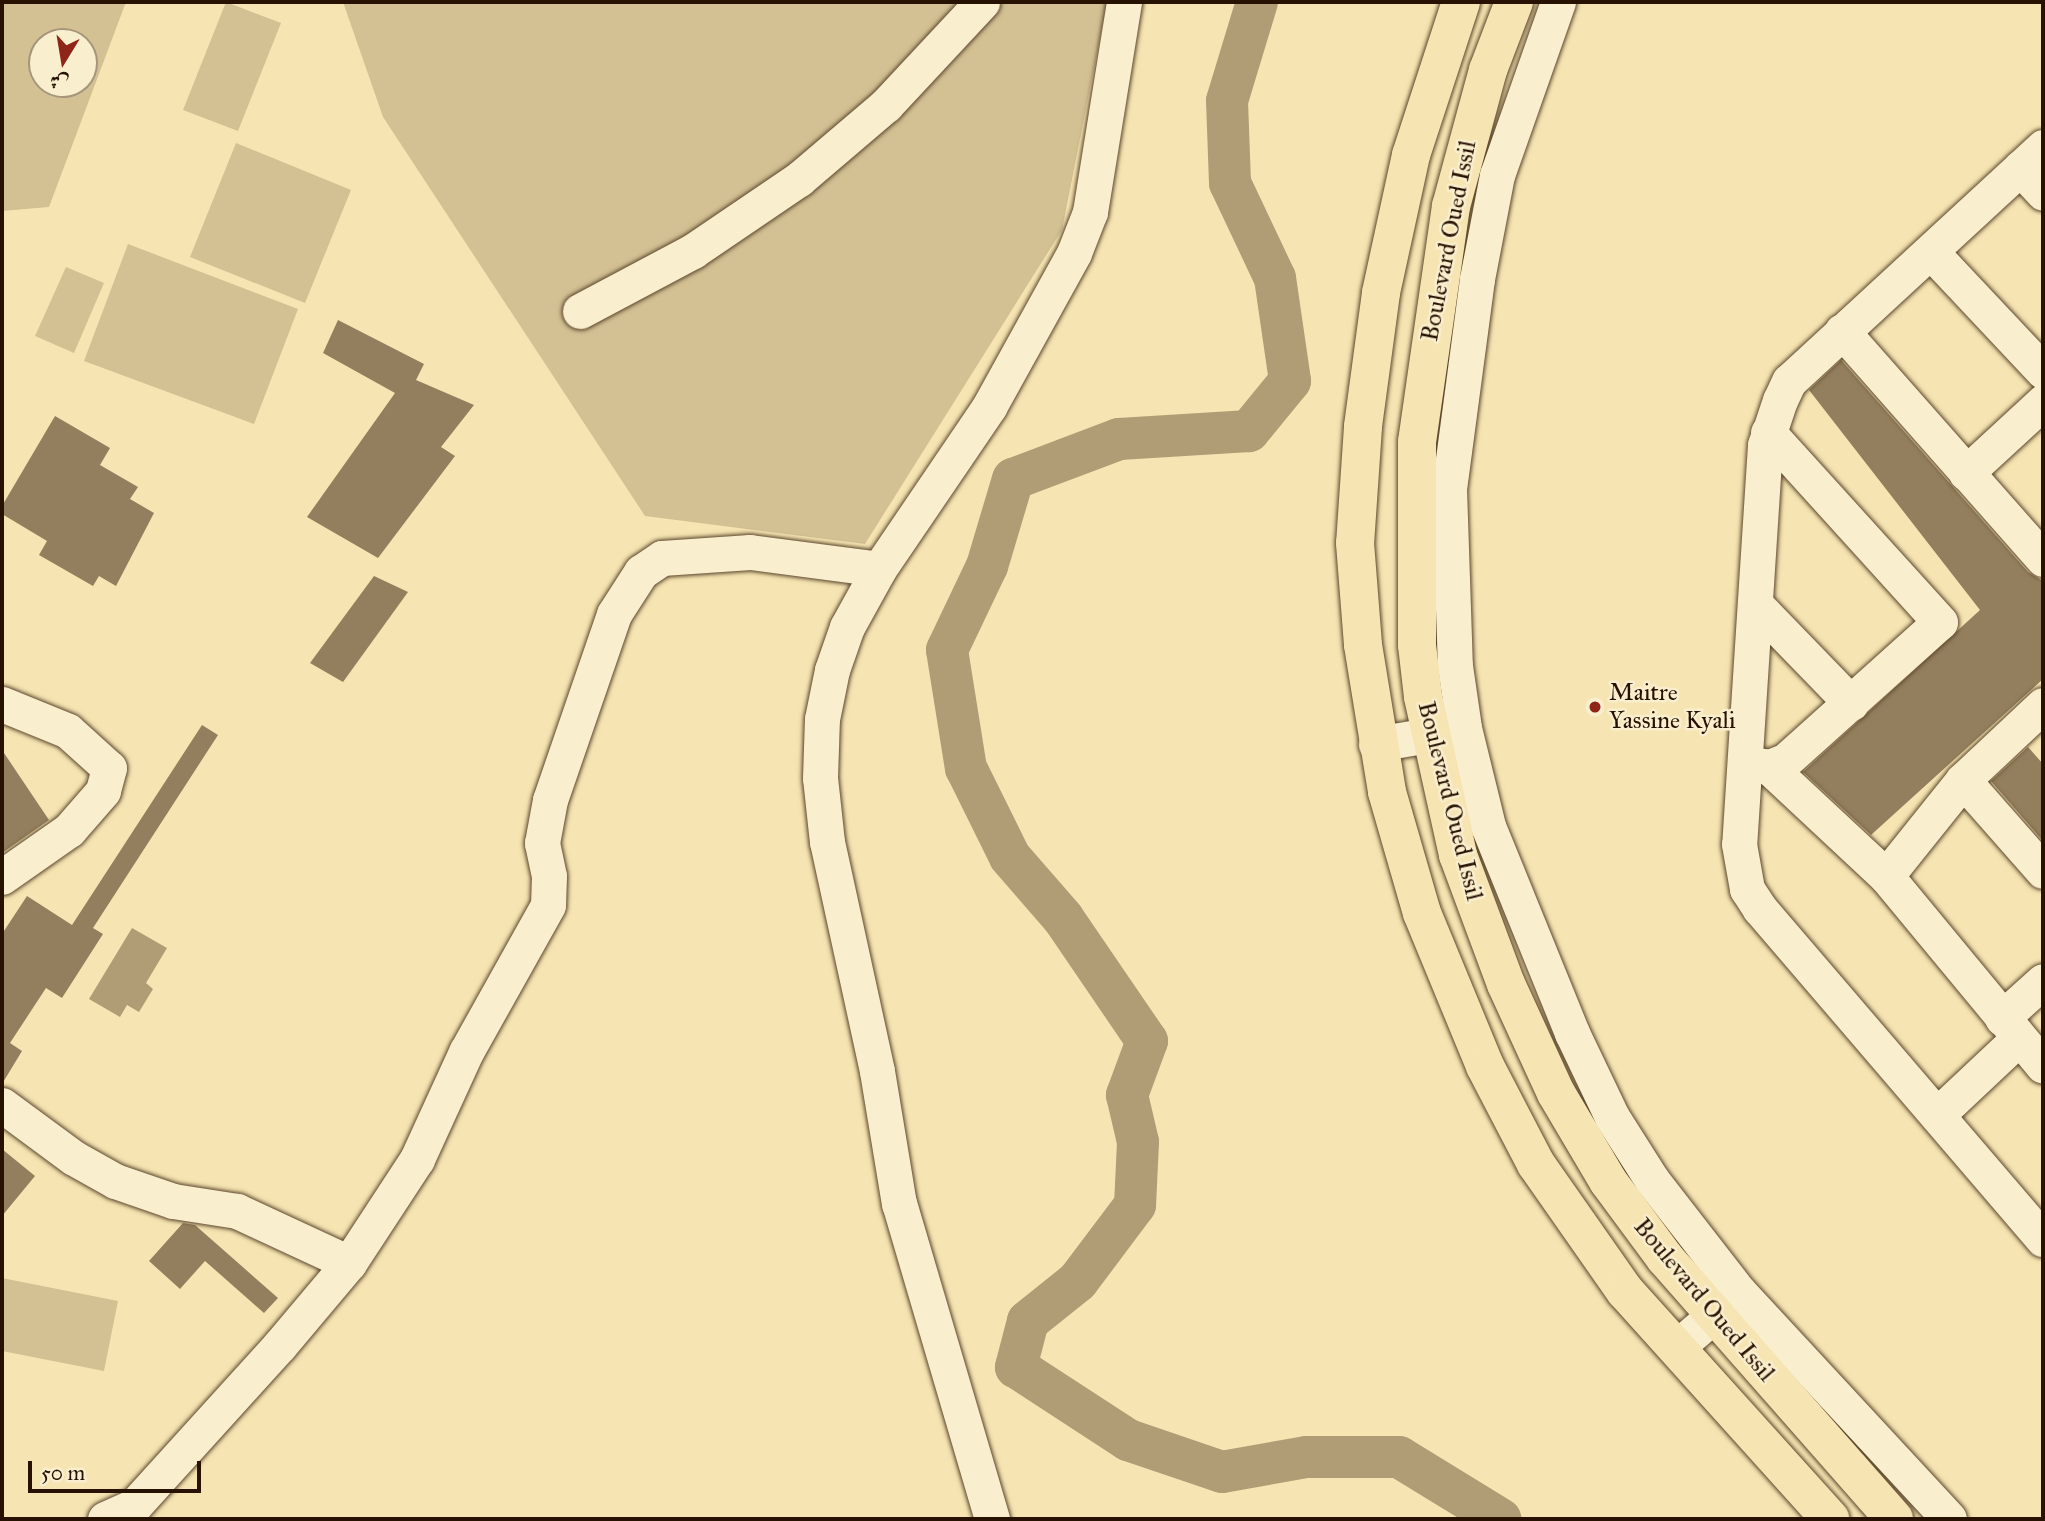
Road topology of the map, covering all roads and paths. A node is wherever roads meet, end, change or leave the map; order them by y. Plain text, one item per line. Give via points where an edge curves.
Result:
1 (982, 2) edge
2 (1124, 2) edge
3 (1461, 2) edge
4 (1514, 2) edge
5 (1559, 2) edge
6 (1442, 54) junction
7 (1488, 70) junction
8 (1528, 82) junction
9 (2036, 170) edge
10 (1931, 253) junction
11 (580, 311) dead end
12 (1842, 331) junction
13 (2043, 371) edge
14 (2043, 402) edge
15 (1768, 432) junction
16 (1966, 473) junction
17 (2043, 559) edge
18 (879, 569) junction
19 (1755, 604) junction
20 (1852, 703) junction
21 (2, 704) edge
22 (2037, 725) edge
23 (1448, 732) junction
24 (1376, 744) junction
25 (1757, 765) junction
26 (1963, 780) junction
27 (2043, 872) edge
28 (1886, 876) junction
29 (2, 877) edge
30 (2043, 981) edge
31 (2011, 1028) junction
32 (2043, 1066) edge
33 (2, 1105) edge
34 (1937, 1115) junction
35 (2043, 1239) edge
36 (349, 1263) junction
37 (1726, 1304) junction
38 (1676, 1347) junction
39 (105, 1519) edge
40 (992, 1519) edge
41 (1830, 1519) edge
42 (1894, 1519) edge
43 (1949, 1519) edge

1 - 11 street via 886,105 799,179 693,251
2 - 18 street via 1090,212 1074,253 989,407
3 - 6 main road, Boulevard Oued Issil
4 - 7 main road, Boulevard Oued Issil
5 - 8 street
6 - 7 street
6 - 24 main road, Boulevard Oued Issil via 1411,155 1381,293 1363,427 1355,543
7 - 8 street
7 - 23 main road, Boulevard Oued Issil via 1451,206 1417,442 1414,597
8 - 23 street via 1497,175 1453,439
9 - 10 street
10 - 12 street
10 - 13 street
12 - 15 street via 1789,381
12 - 16 street
14 - 16 street
15 - 19 street
15 - 20 street via 1938,617 1937,628
16 - 17 street
18 - 36 street via 750,552 662,558 641,572 625,593 543,825 541,843 550,876 544,917 466,1052 417,1159
18 - 40 street via 847,627 831,670 822,719 820,778 827,842 877,1070 899,1204
19 - 20 street
19 - 25 street
20 - 25 street via 1785,761
21 - 29 street via 68,731 109,768 103,791 69,830
22 - 26 street
23 - 24 street
23 - 37 main road, Boulevard Oued Issil via 1458,855 1478,913 1556,1093 1608,1181
24 - 38 main road, Boulevard Oued Issil via 1422,913 1485,1066 1536,1164 1625,1292
25 - 28 street
25 - 34 street via 1739,844 1747,889
26 - 27 street
26 - 28 street
28 - 31 street
30 - 31 street
31 - 32 street
31 - 34 street
33 - 36 street via 74,1158 115,1181 173,1201 237,1211
34 - 35 street
36 - 39 street via 134,1506
37 - 38 street
37 - 42 main road, Boulevard Oued Issil
37 - 43 street
38 - 41 main road, Boulevard Oued Issil

